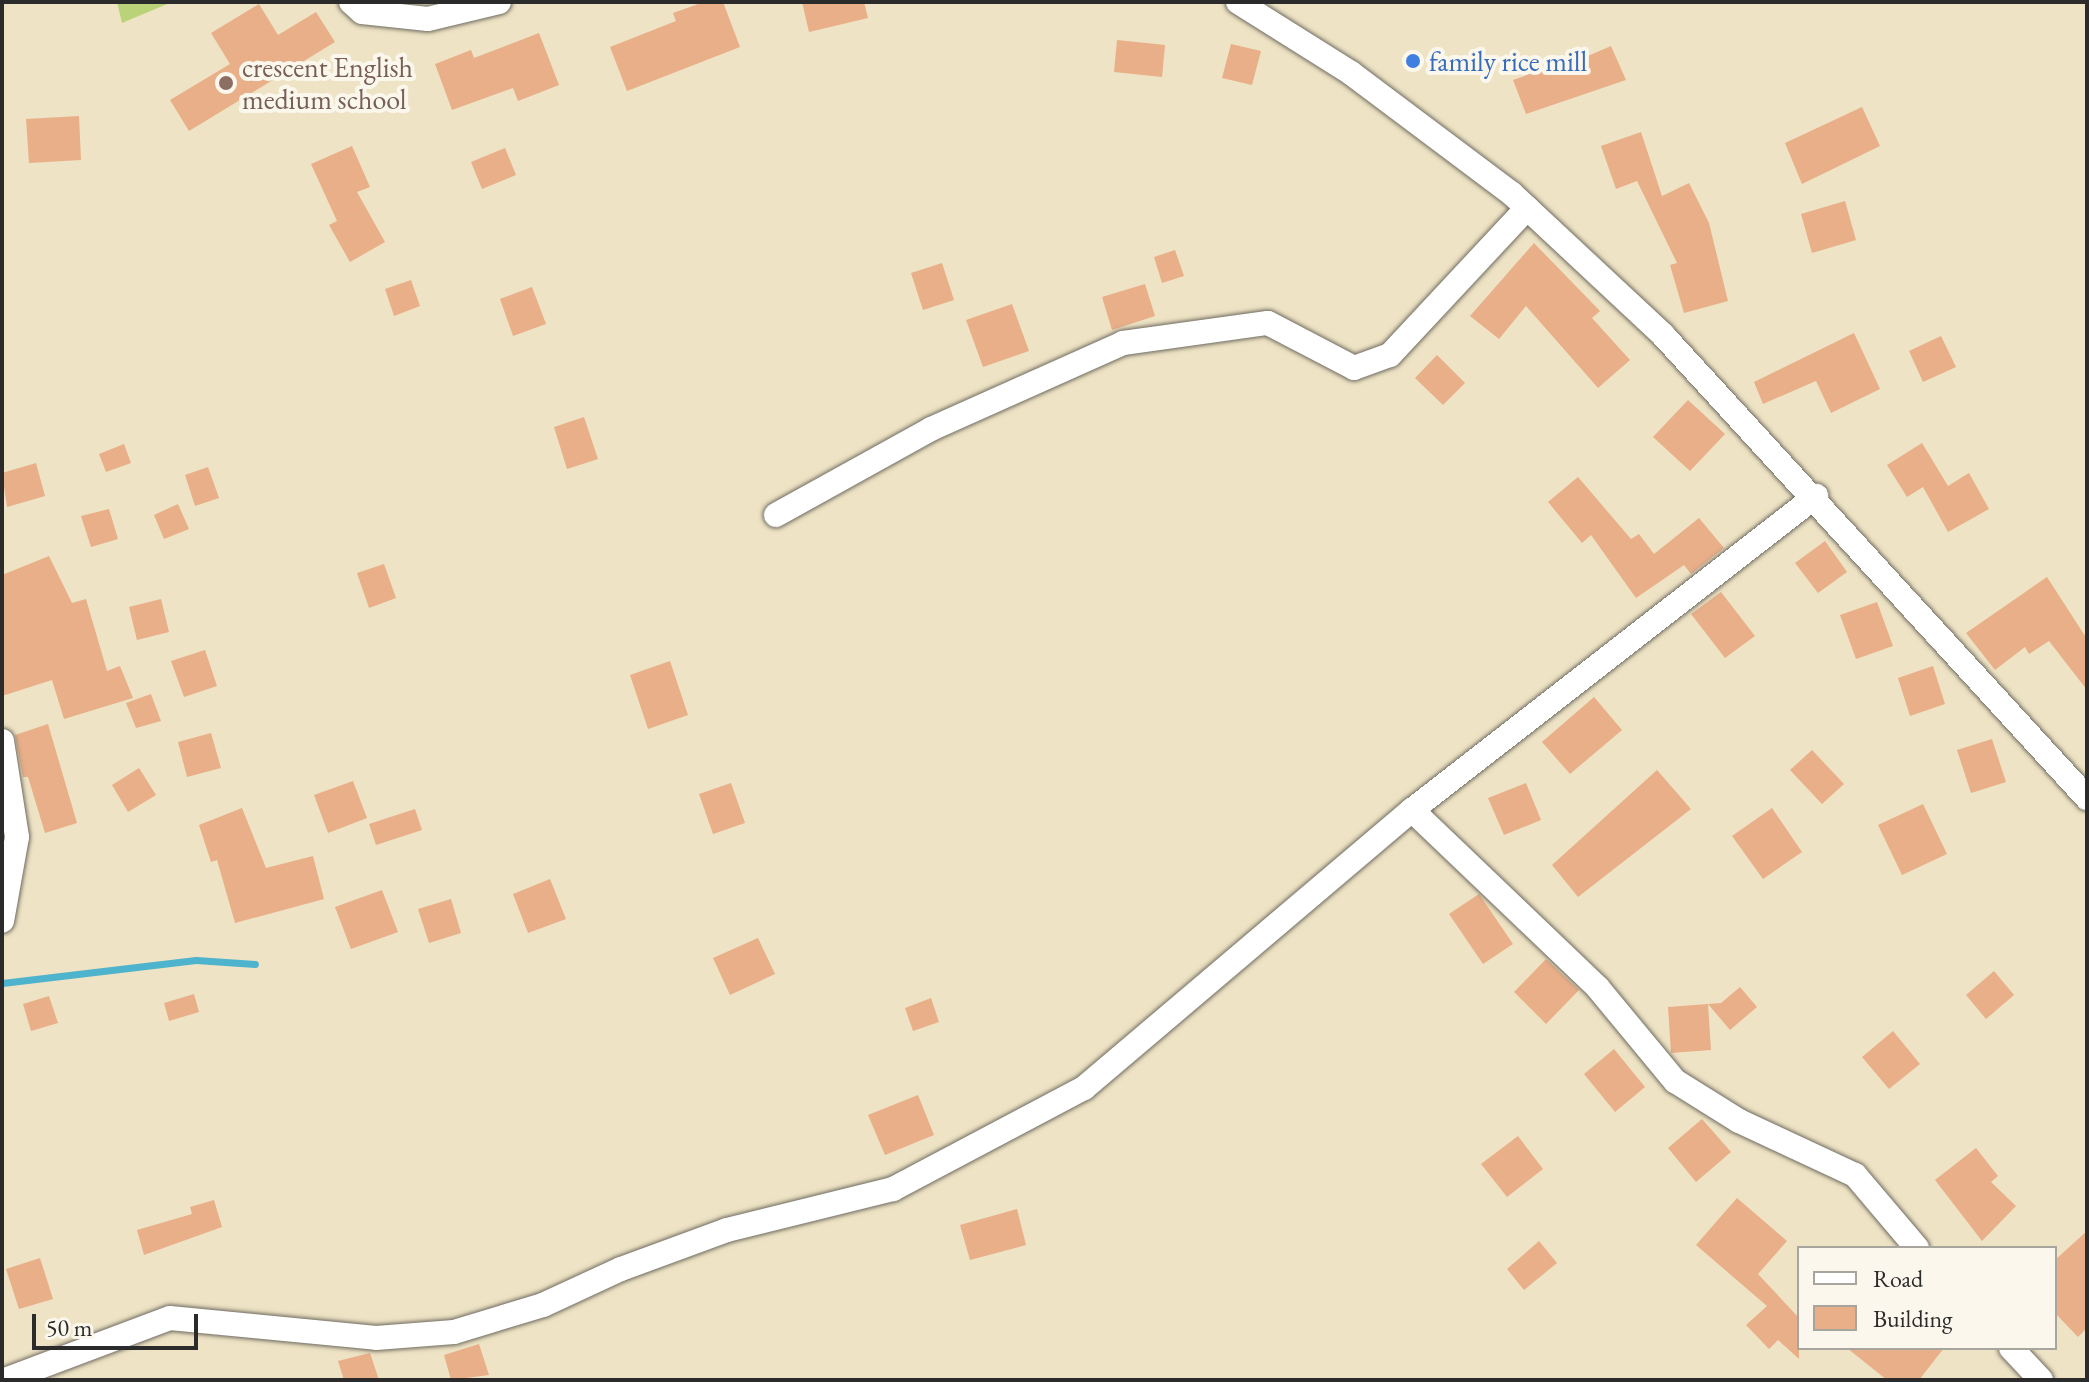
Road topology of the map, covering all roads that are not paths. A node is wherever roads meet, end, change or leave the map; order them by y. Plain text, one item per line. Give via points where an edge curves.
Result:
1 (351, 2) edge
2 (499, 2) edge
3 (1245, 3) edge
4 (1527, 208) junction
5 (1816, 496) junction
6 (776, 515) dead end
7 (2, 741) edge
8 (2087, 798) edge
9 (1412, 810) junction
10 (2, 921) edge
11 (1915, 1246) edge
12 (2013, 1350) edge
13 (5, 1380) edge
14 (2041, 1380) edge

1 - 2 street via 362,12 428,19
3 - 4 street via 1351,73
4 - 5 street via 1723,394
4 - 6 street via 1390,355 1354,368 1268,323 1123,343 931,429
5 - 8 street
5 - 9 street
7 - 10 street via 17,837
9 - 11 street via 1598,988 1675,1081 1739,1121 1855,1175
9 - 13 street via 1084,1088 893,1189 727,1230 543,1305 454,1332 376,1338 170,1318
12 - 14 street

